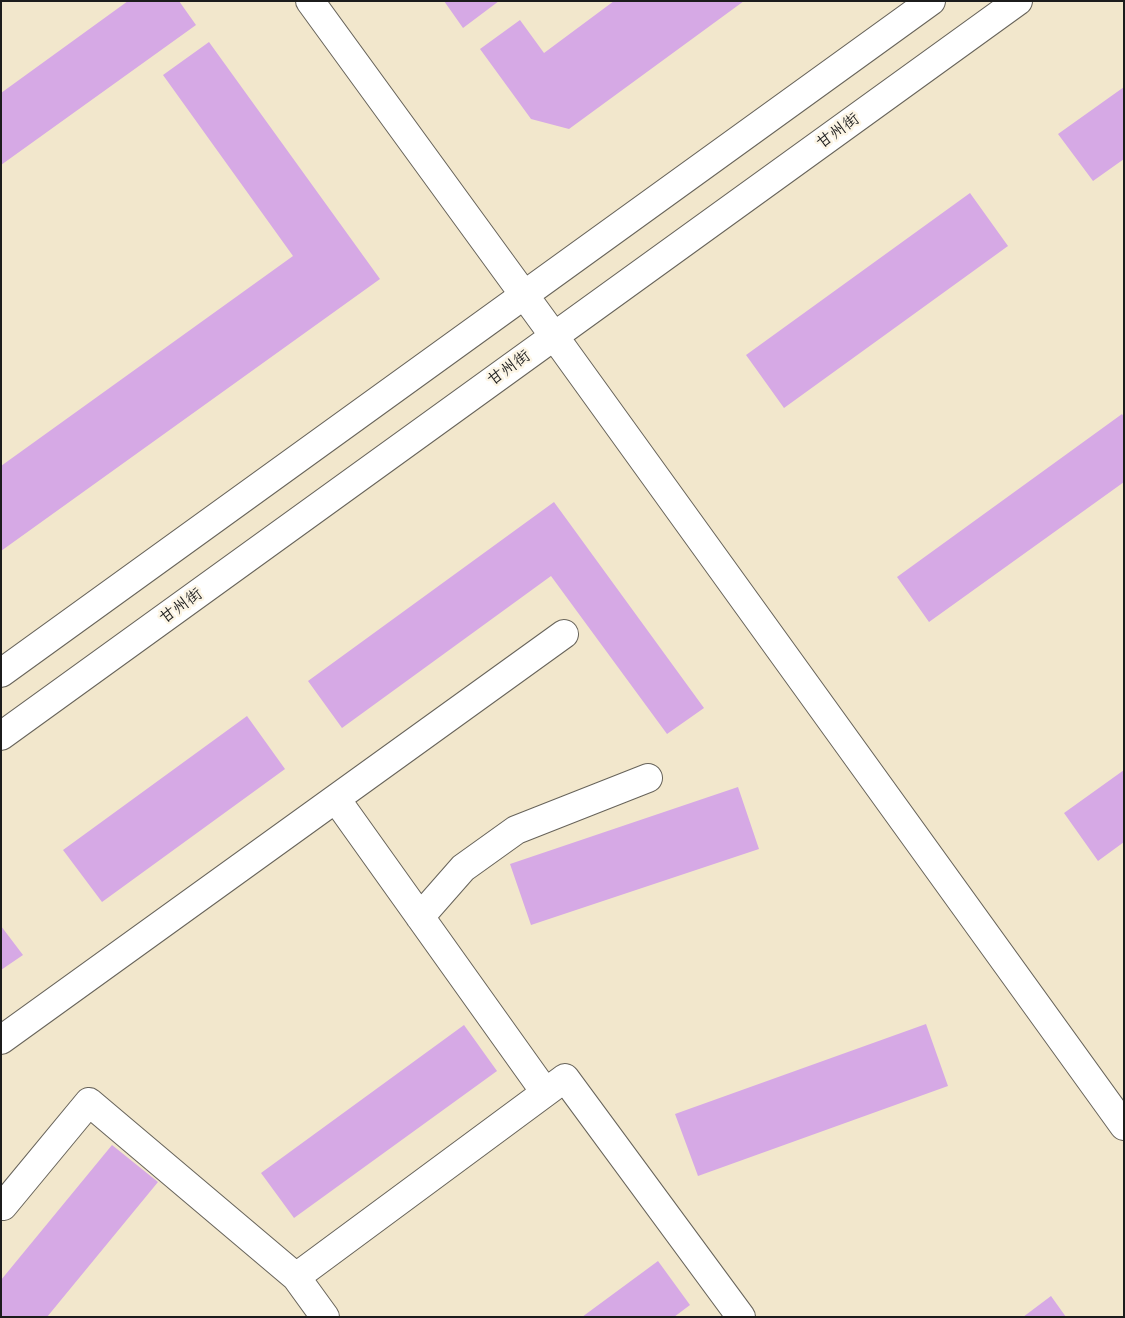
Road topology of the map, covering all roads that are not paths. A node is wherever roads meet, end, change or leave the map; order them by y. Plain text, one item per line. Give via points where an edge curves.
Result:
1 (310, 1) edge
2 (931, 1) edge
3 (1018, 1) edge
4 (524, 294) junction
5 (554, 336) junction
6 (564, 634) dead end
7 (1, 673) edge
8 (1, 736) edge
9 (648, 778) dead end
10 (336, 799) junction
11 (420, 917) junction
12 (1, 1040) edge
13 (545, 1092) junction
14 (1124, 1126) edge
15 (3, 1206) dead end
16 (296, 1277) junction
17 (325, 1317) edge
18 (741, 1317) edge

1 - 4 street
2 - 4 street
3 - 5 street, 甘州街
4 - 5 street
4 - 7 street
5 - 8 street, 甘州街
5 - 14 street
6 - 10 street
9 - 11 street via 516,830 463,868
10 - 11 street
10 - 12 street
11 - 13 street
13 - 16 street
13 - 18 street via 565,1078
15 - 16 street via 89,1102
16 - 17 street

